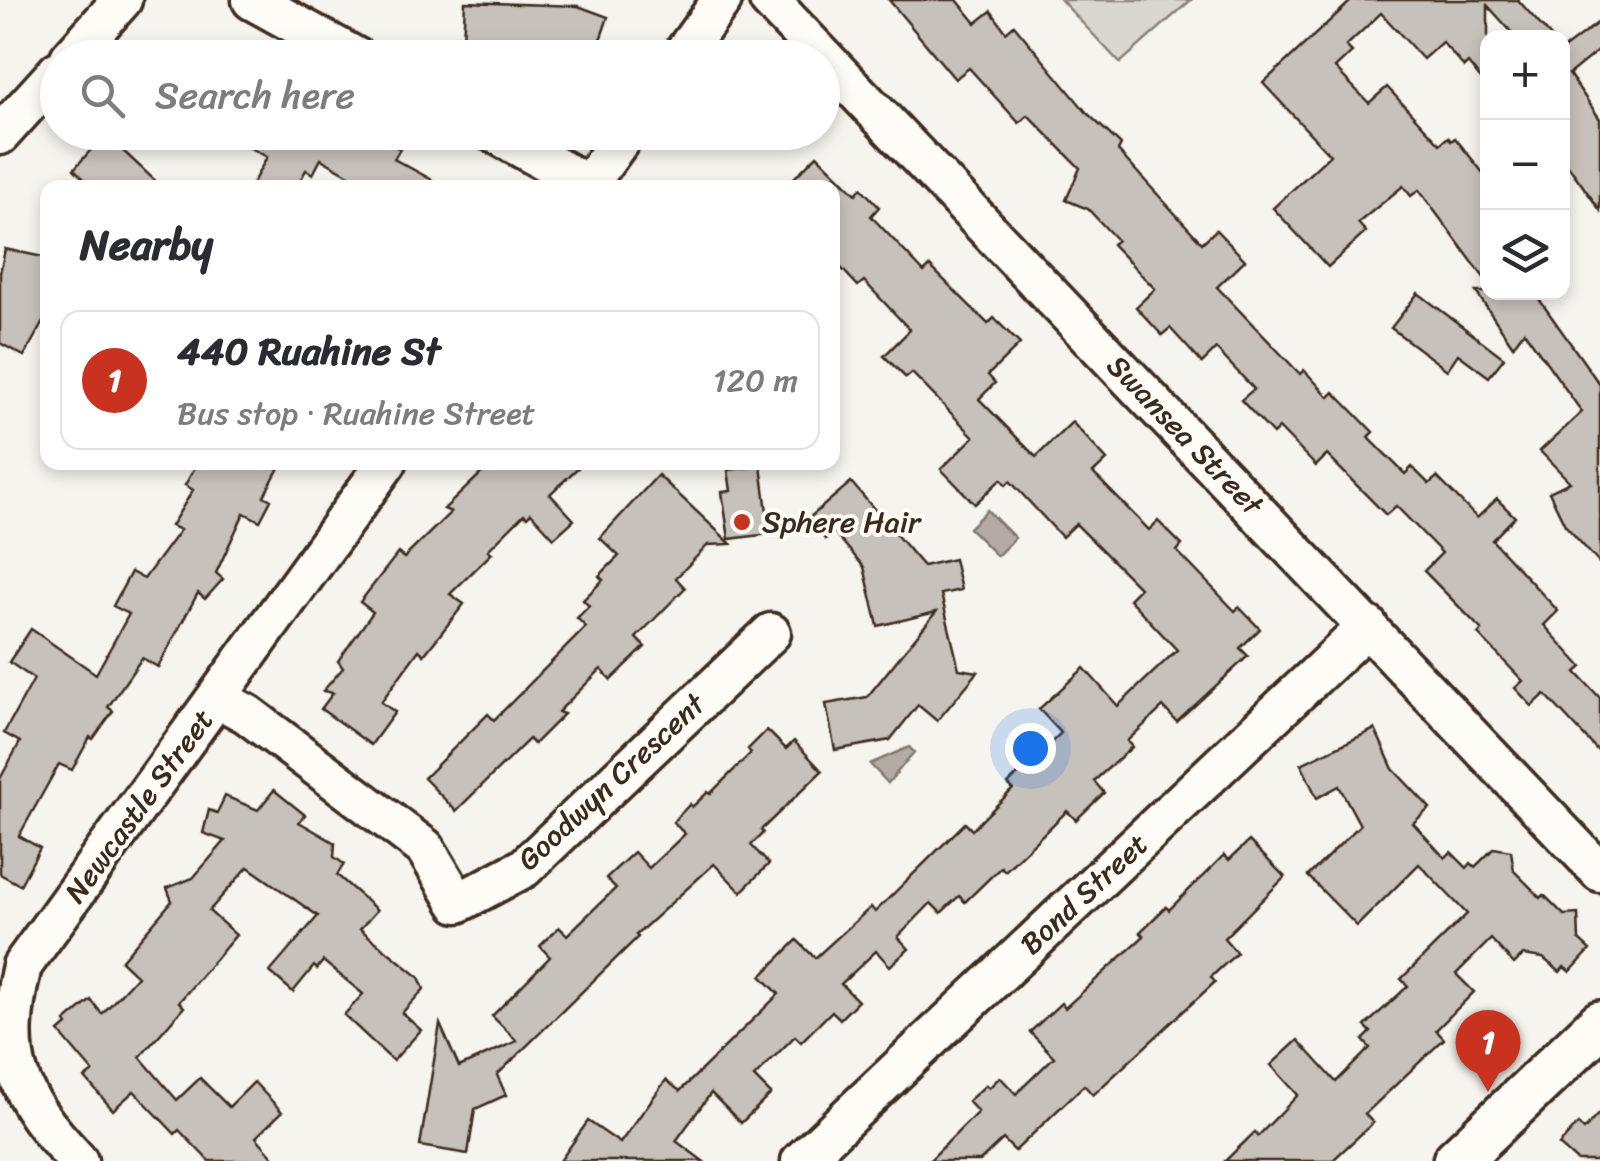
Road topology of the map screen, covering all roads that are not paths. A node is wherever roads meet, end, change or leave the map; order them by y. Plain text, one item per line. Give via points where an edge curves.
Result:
1 (122, 0) edge
2 (252, 0) edge
3 (722, 0) edge
4 (769, 0) edge
5 (86, 40) edge
6 (324, 40) edge
7 (693, 40) edge
8 (807, 40) edge
9 (840, 74) edge
10 (40, 91) edge
11 (0, 134) edge
12 (524, 150) edge
13 (613, 150) edge
14 (577, 180) edge
15 (591, 180) edge
16 (381, 470) edge
17 (1368, 626) junction
18 (771, 633) dead end
19 (217, 698) junction
20 (1600, 872) edge
21 (1600, 1024) edge
22 (78, 1161) edge
23 (801, 1161) edge
24 (1456, 1161) edge

1 - 5 street
2 - 6 street
3 - 7 street
4 - 8 street, Swansea Street
9 - 17 street, Swansea Street
10 - 11 street
12 - 14 street
13 - 15 street
16 - 19 street, Newcastle Street
17 - 20 street, Swansea Street
17 - 23 street, Bond Street
18 - 19 street, Goodwyn Crescent via 524,868 458,904 425,848
19 - 22 street, Newcastle Street via 8,992 0,1050 10,1082
21 - 24 street

